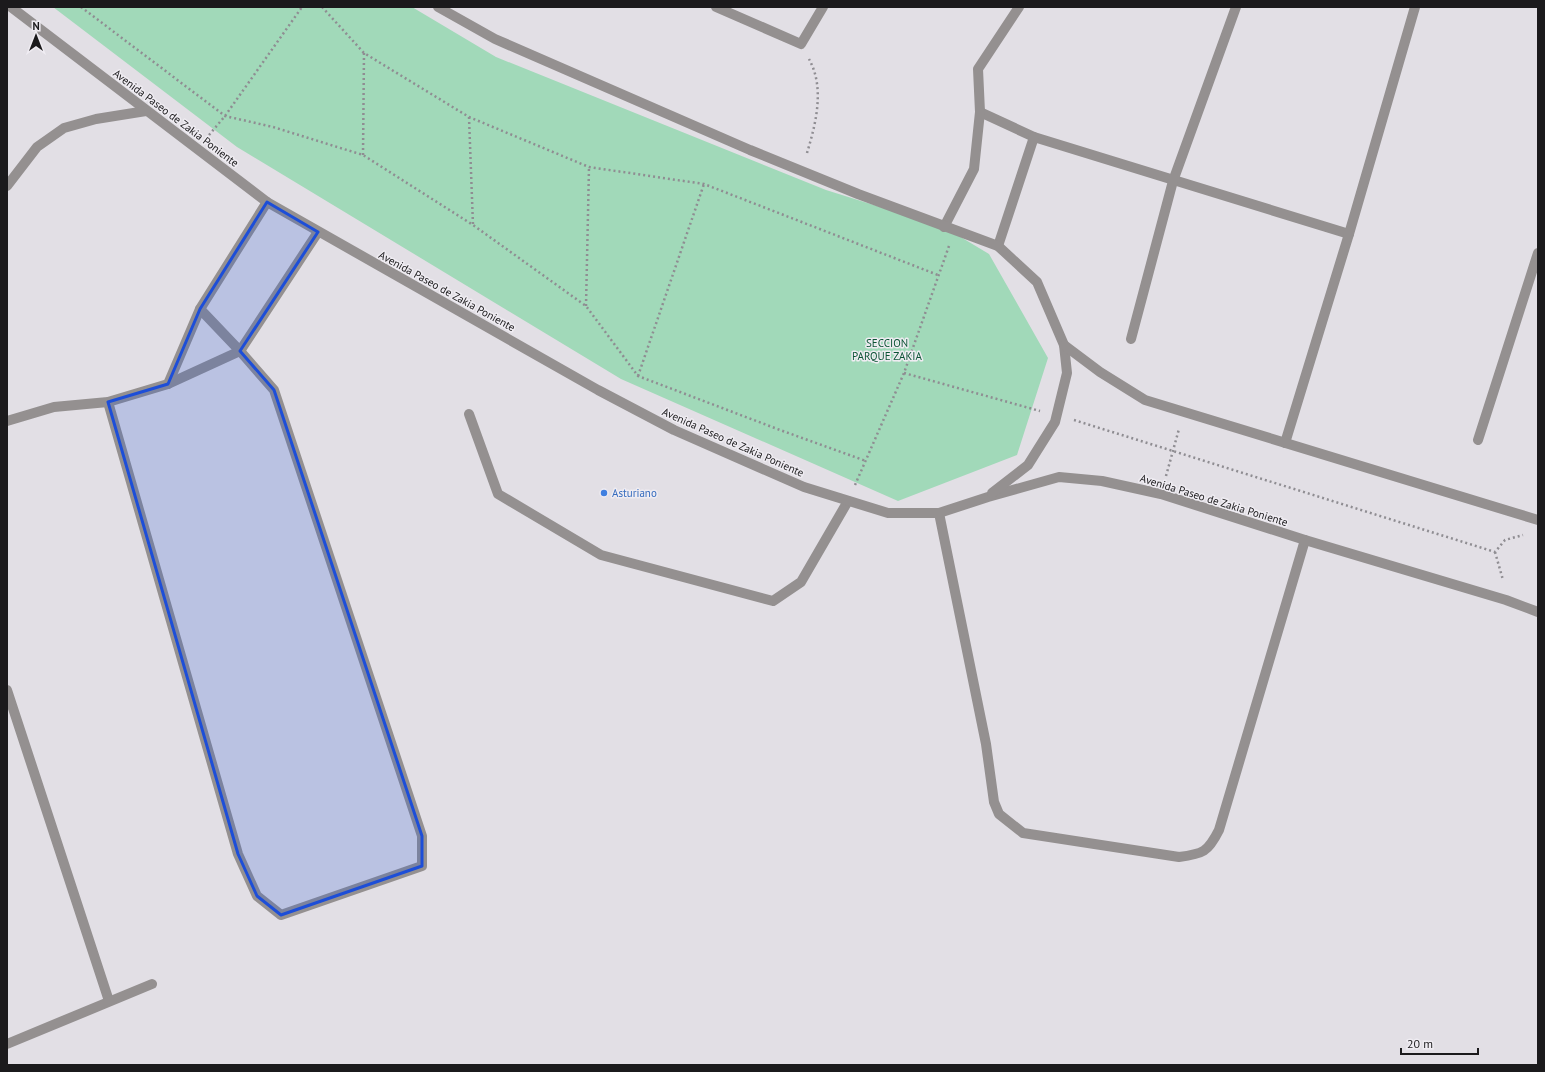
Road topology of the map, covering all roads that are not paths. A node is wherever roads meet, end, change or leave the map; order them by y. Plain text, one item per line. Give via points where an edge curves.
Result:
1 (11, 7) edge
2 (438, 7) edge
3 (716, 7) edge
4 (823, 7) edge
5 (1019, 7) edge
6 (1236, 7) edge
7 (1414, 7) edge
8 (146, 111) junction
9 (980, 112) junction
10 (1034, 137) junction
11 (1174, 181) junction
12 (7, 186) edge
13 (267, 202) junction
14 (944, 226) junction
15 (318, 232) junction
16 (1349, 234) junction
17 (998, 246) junction
18 (1538, 253) edge
19 (200, 308) junction
20 (1132, 339) dead end
21 (1064, 345) junction
22 (240, 351) junction
23 (168, 384) junction
24 (108, 402) junction
25 (469, 414) dead end
26 (7, 421) edge
27 (1478, 440) dead end
28 (1285, 443) junction
29 (988, 497) junction
30 (848, 501) junction
31 (939, 513) junction
32 (1538, 520) edge
33 (1305, 540) junction
34 (1538, 612) edge
35 (7, 690) edge
36 (152, 984) dead end
37 (109, 1002) junction
38 (7, 1044) edge

1 - 8 street, Avenida Paseo de Zakia Poniente
2 - 14 street via 495,39 801,170
3 - 4 street via 801,44
5 - 9 street via 978,69
6 - 11 street
7 - 16 street
8 - 12 street via 96,119 64,128 37,148
8 - 13 street, Avenida Paseo de Zakia Poniente
9 - 10 street
9 - 14 street via 974,169
10 - 11 street
10 - 17 street
11 - 16 street
11 - 20 street
13 - 15 street, Avenida Paseo de Zakia Poniente
13 - 19 street
14 - 17 street
15 - 22 street
15 - 30 street, Avenida Paseo de Zakia Poniente via 674,430 804,486
16 - 28 street
17 - 21 street via 1037,282
18 - 27 street
19 - 22 street
19 - 23 street
21 - 28 street via 1100,372 1145,400
21 - 29 street via 1067,373 1055,422 1028,465
22 - 23 street
22 - 24 street via 274,390 422,836 422,866 281,915 257,896 238,854
23 - 24 street
24 - 26 street via 54,407
25 - 30 street via 498,494 601,555 773,601 801,582
28 - 32 street
29 - 31 street, Avenida Paseo de Zakia Poniente
29 - 33 street, Avenida Paseo de Zakia Poniente via 1059,477 1102,481 1162,494
30 - 31 street, Avenida Paseo de Zakia Poniente via 888,513
31 - 33 street via 986,744 994,802 999,814 1023,833 1180,857 1200,854 1211,846 1220,830
33 - 34 street, Avenida Paseo de Zakia Poniente via 1506,600
35 - 37 street
36 - 37 street
37 - 38 street

